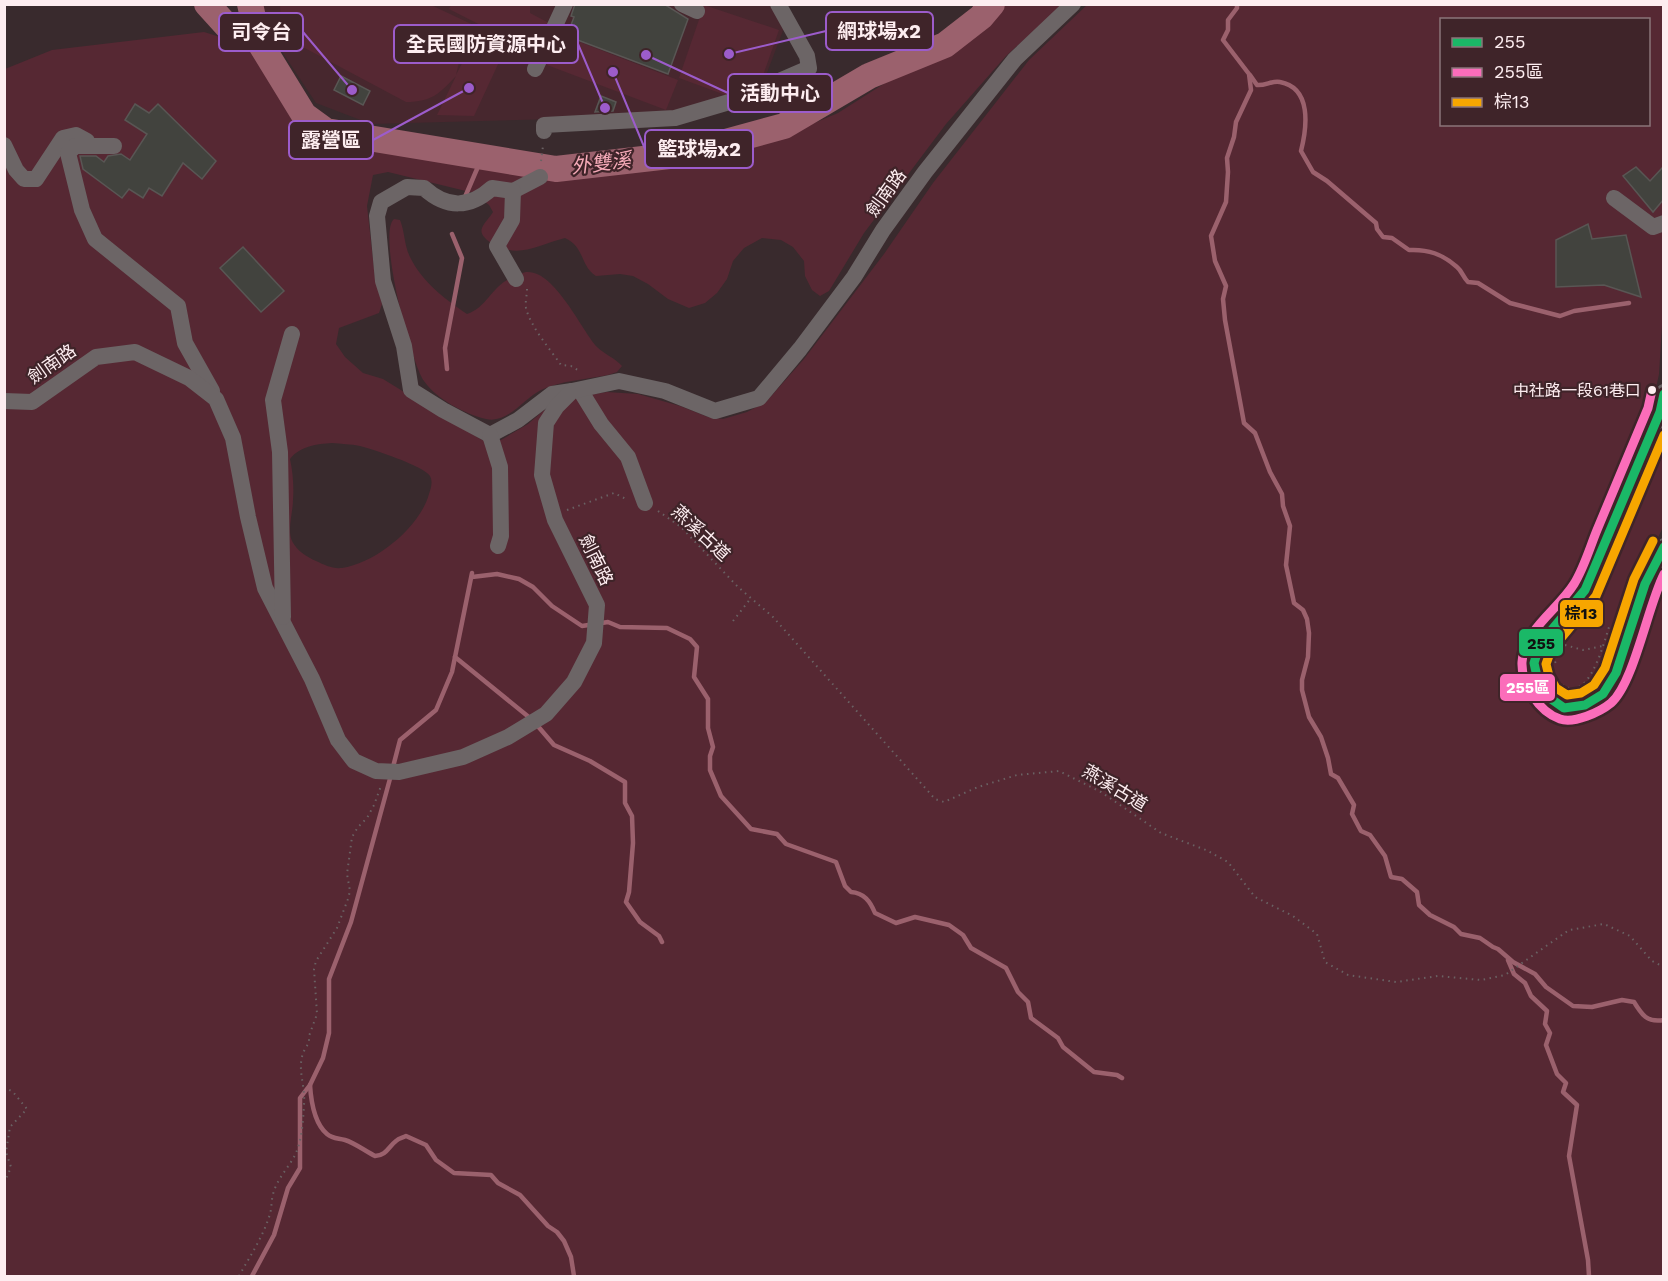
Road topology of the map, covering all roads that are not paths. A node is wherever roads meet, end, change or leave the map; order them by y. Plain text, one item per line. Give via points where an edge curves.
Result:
1 (565, 4) edge
2 (778, 4) edge
3 (1073, 4) edge
4 (535, 69) dead end
5 (544, 131) road end
6 (4, 145) edge
7 (96, 146) junction
8 (114, 146) dead end
9 (540, 177) road end
10 (513, 191) junction
11 (1614, 198) dead end
12 (1664, 223) edge
13 (516, 279) road end
14 (292, 334) dead end
15 (576, 391) junction
16 (1664, 392) edge
17 (216, 399) junction
18 (4, 401) edge
19 (490, 435) junction
20 (645, 502) road end
21 (498, 546) dead end
22 (1664, 546) edge
23 (283, 621) junction

1 - 4 street
2 - 5 street via 807,56 809,68 736,99 675,118 544,125
3 - 15 street, 劍南路 via 1015,58 925,172 854,278 759,398 716,411 665,391 619,381
6 - 7 street via 24,179 36,178 63,138 76,135
7 - 8 street
7 - 17 street via 75,146 69,153 82,210 95,239 178,306 185,343
9 - 10 street
10 - 13 street via 512,220 497,246
10 - 19 street via 492,188 480,199 459,205 424,188 407,187 381,202 377,216 383,281 404,346 411,390
11 - 12 street via 1653,227
14 - 23 street via 273,400 280,452
15 - 19 street via 552,394
15 - 20 street via 628,457
15 - 23 street, 劍南路 via 557,406 546,423 542,476 555,520 597,605 594,644 574,682 546,714 463,757 376,771 354,761 338,740
16 - 22 street via 1656,423 1585,590 1540,644 1534,663 1538,681 1547,696 1564,708 1585,705 1603,694 1616,673 1645,584
17 - 18 street, 劍南路 via 189,378 135,352 96,357 32,402
17 - 23 street, 劍南路 via 232,438 265,588
19 - 21 street via 500,467

